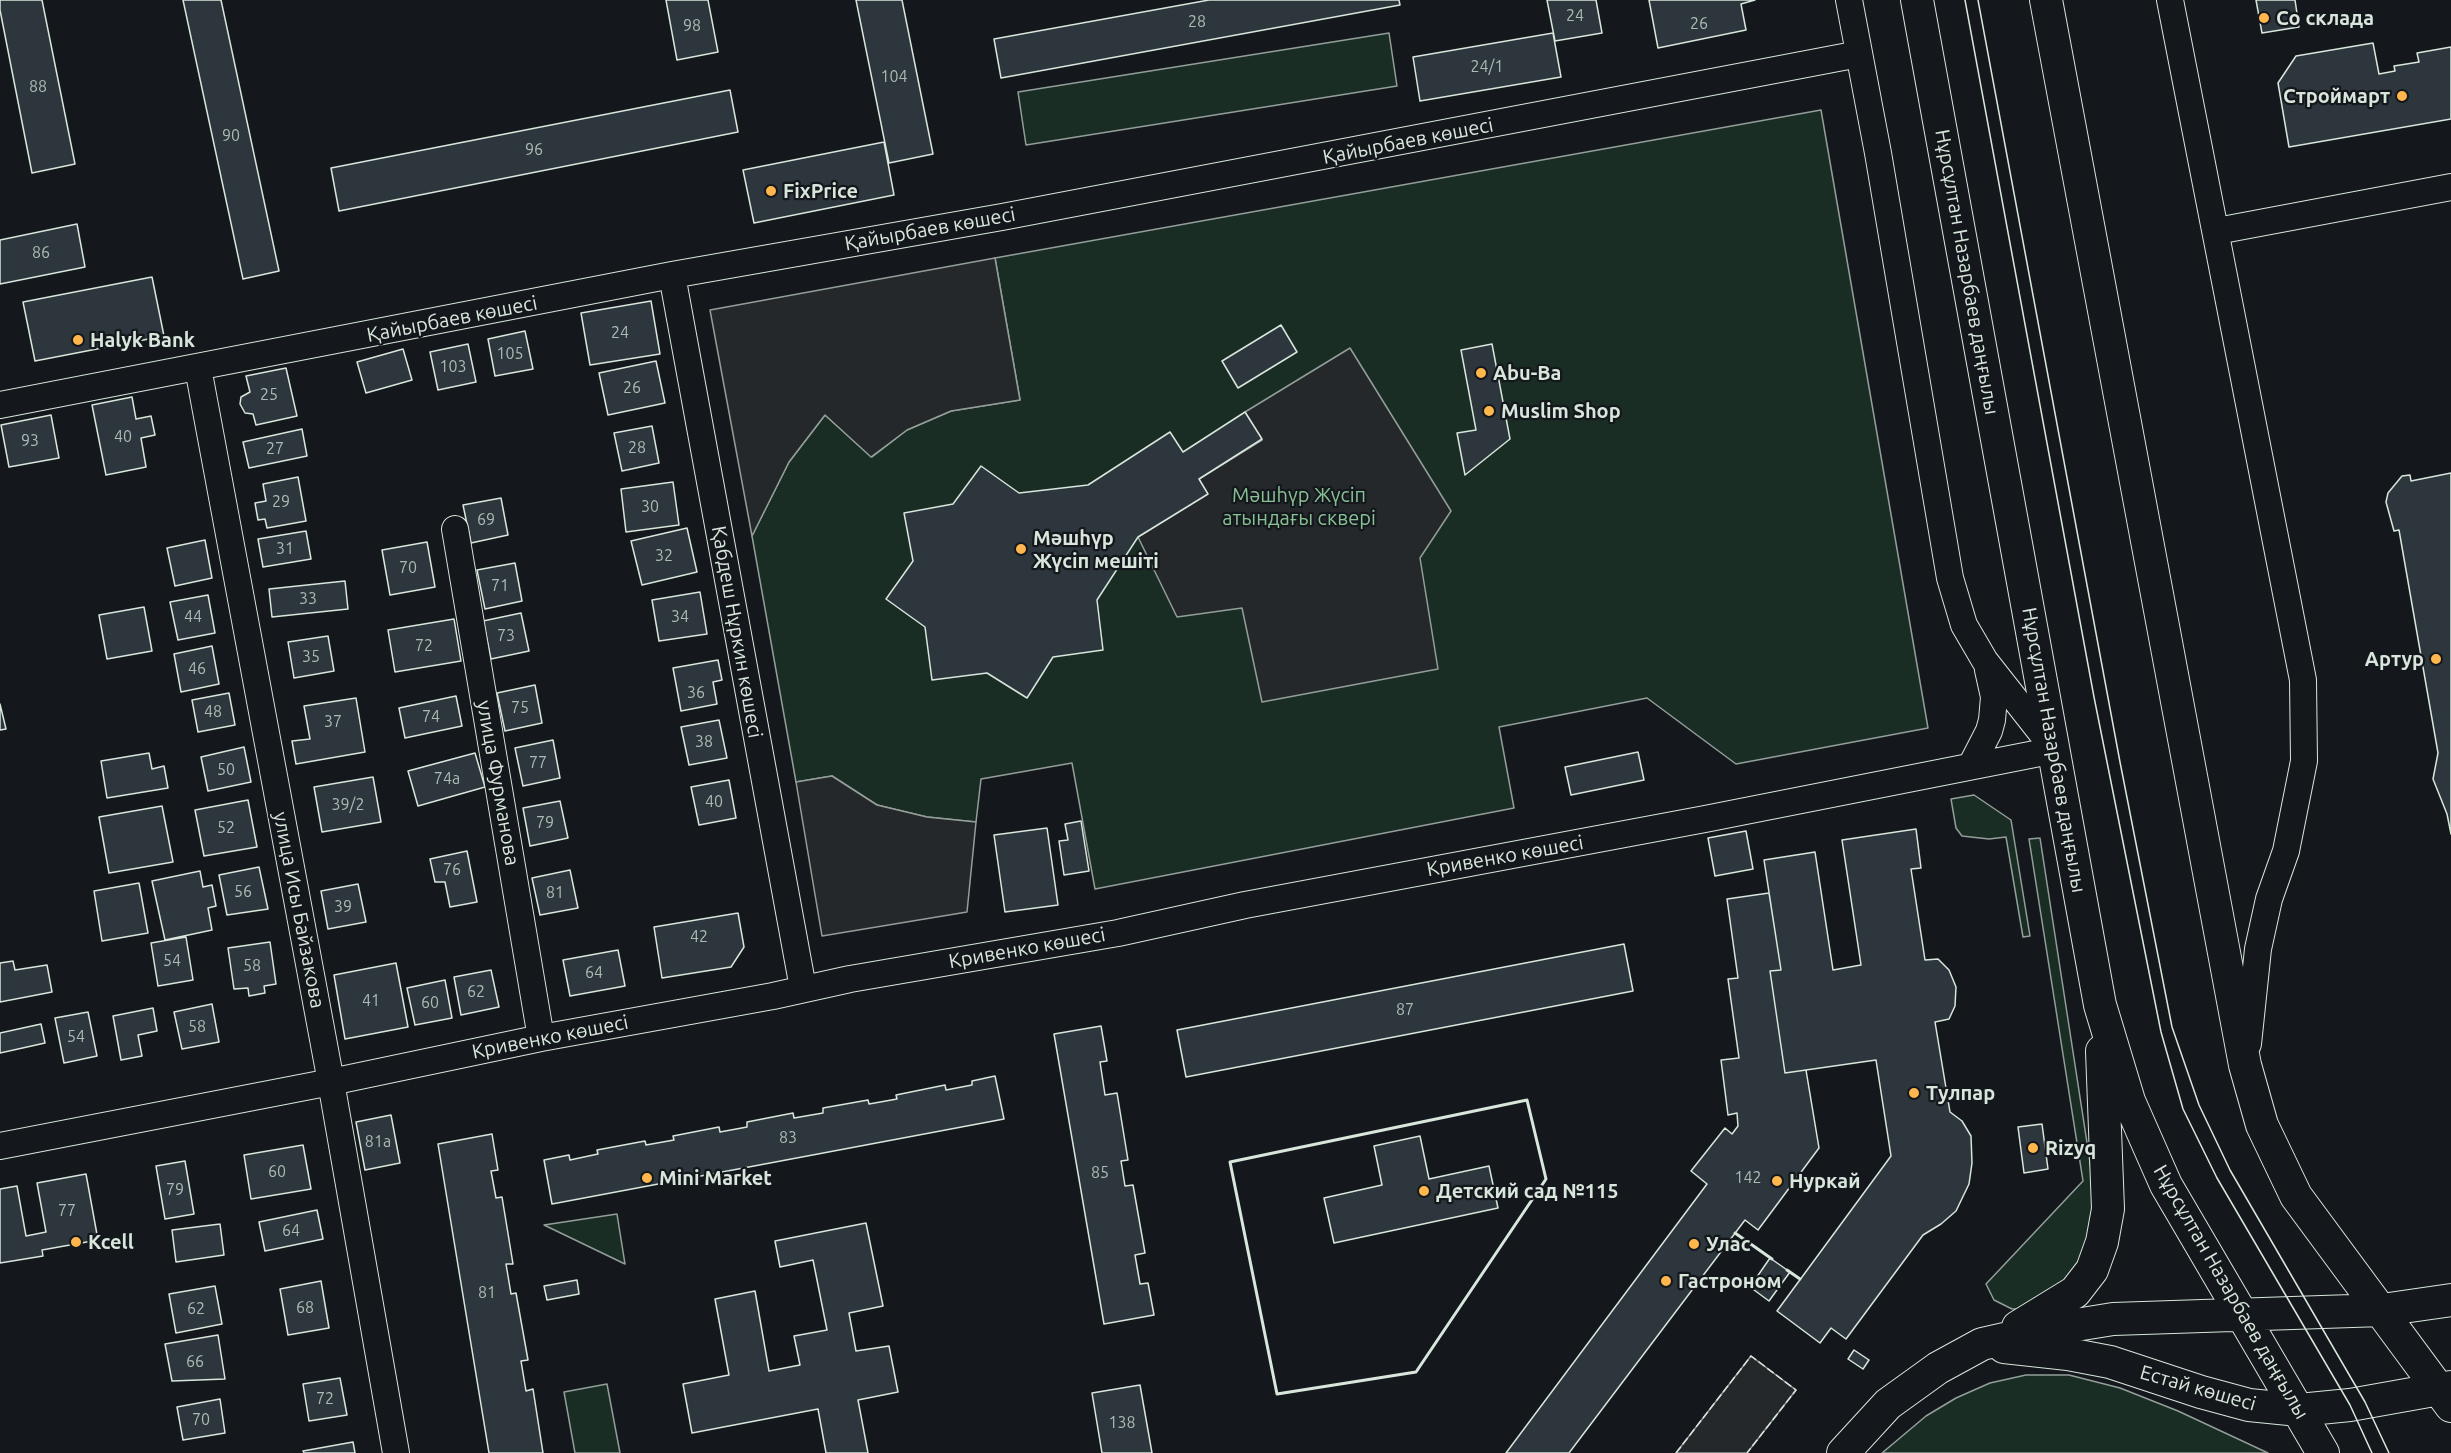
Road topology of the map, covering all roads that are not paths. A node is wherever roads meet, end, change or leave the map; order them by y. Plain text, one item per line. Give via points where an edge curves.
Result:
1 (1849, 0) edge
2 (1917, 0) edge
3 (2046, 0) edge
4 (2170, 0) edge
5 (1859, 54) junction
6 (2451, 187) edge
7 (2217, 231) junction
8 (672, 275) junction
9 (198, 368) junction
10 (0, 405) edge
11 (455, 529) dead end
12 (1985, 661) junction
13 (2055, 750) junction
14 (1971, 766) junction
15 (803, 988) junction
16 (2100, 1005) junction
17 (541, 1038) junction
18 (2245, 1065) junction
19 (331, 1082) junction
20 (0, 1146) edge
21 (2451, 1300) edge
22 (2382, 1310) junction
23 (2240, 1314) junction
24 (1982, 1344) junction
25 (2447, 1394) edge
26 (2299, 1410) junction
27 (396, 1453) edge
28 (1843, 1453) edge
29 (2323, 1453) edge

1 - 5 street
2 - 13 main road, Нұрсұлтан Назарбаев даңғылы
3 - 18 main road
4 - 7 street
5 - 8 street, Қайырбаев көшесі via 1072,204
5 - 12 street via 1950,578 1964,625
6 - 7 street
7 - 18 street via 2304,680 2304,761 2286,851 2269,899 2258,949
8 - 9 street, Қайырбаев көшесі
8 - 15 street, Қабдеш Нұркин көшесі
9 - 10 street, Қайырбаев көшесі
9 - 19 street, улица Исы Байзакова
11 - 17 street, улица Фурманова
12 - 13 street
12 - 14 street via 1992,680 1992,720
13 - 14 street, Кривенко көшесі
13 - 16 main road, Нұрсұлтан Назарбаев даңғылы
14 - 15 street, Кривенко көшесі via 1245,905 1118,933
15 - 17 street, Кривенко көшесі
16 - 23 main road, Нұрсұлтан Назарбаев даңғылы via 2129,1101 2166,1185
16 - 24 main road via 2108,1209 2102,1242 2092,1270 2075,1292 2029,1322
17 - 19 street, Кривенко көшесі
18 - 22 main road via 2262,1125 2296,1196
19 - 20 street, Кривенко көшесі
19 - 27 street, улица Исы Байзакова
21 - 22 main road
22 - 23 main road
22 - 25 main road
23 - 24 main road via 2113,1319
23 - 26 main road, Нұрсұлтан Назарбаев даңғылы
24 - 26 main road, Естай көшесі via 2100,1360 2249,1405
24 - 28 main road via 1938,1368 1888,1404
25 - 26 main road, Естай көшесі
26 - 29 main road, Нұрсұлтан Назарбаев даңғылы

